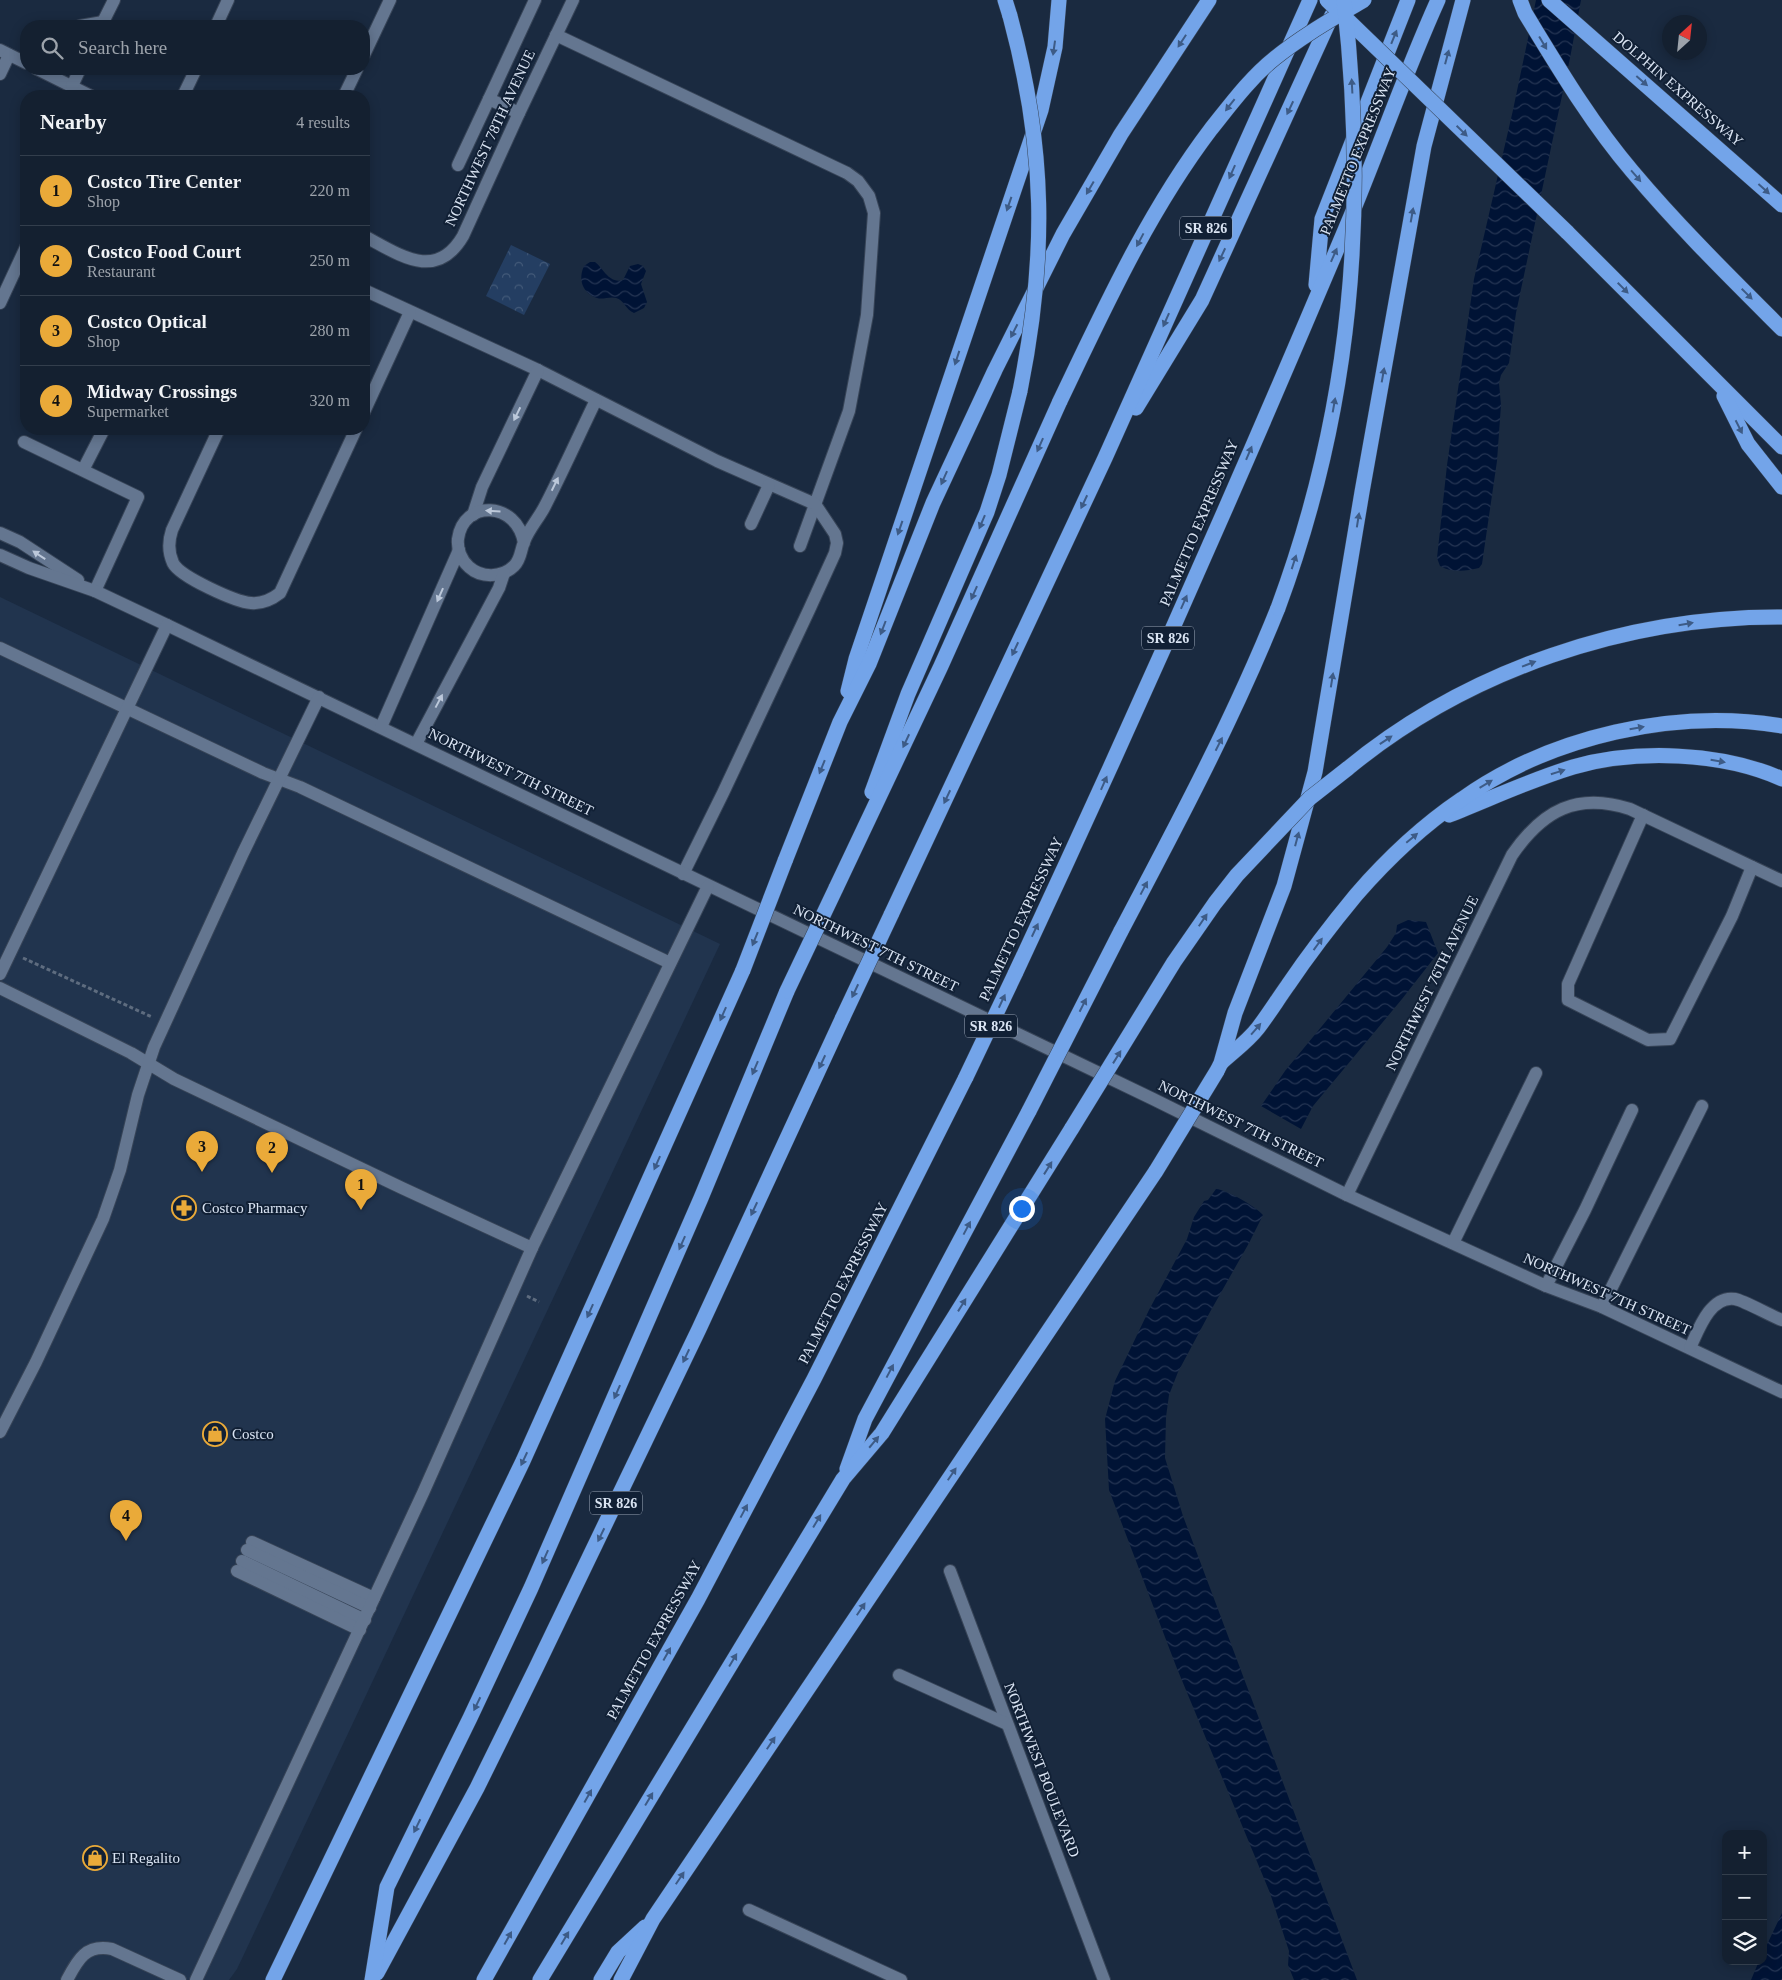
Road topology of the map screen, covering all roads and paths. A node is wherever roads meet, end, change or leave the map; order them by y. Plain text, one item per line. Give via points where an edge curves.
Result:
1 (228, 0) edge
2 (390, 0) edge
3 (535, 0) edge
4 (573, 0) edge
5 (1005, 0) edge
6 (1059, 0) edge
7 (1209, 0) edge
8 (1310, 0) edge
9 (1327, 0) edge
10 (1340, 0) edge
11 (1344, 0) edge
12 (1364, 0) edge
13 (1408, 0) edge
14 (1438, 0) edge
15 (1463, 0) edge
16 (1520, 0) edge
17 (1549, 0) edge
18 (112, 1) edge
19 (104, 20) edge
20 (219, 20) edge
21 (556, 35) junction
22 (370, 42) edge
23 (5, 52) edge
24 (20, 60) edge
25 (0, 74) edge
26 (56, 75) edge
27 (77, 75) edge
28 (193, 75) edge
29 (354, 75) edge
30 (72, 86) junction
31 (80, 90) edge
32 (186, 90) edge
33 (347, 90) edge
34 (489, 99) junction
35 (519, 113) junction
36 (458, 165) dead end
37 (1782, 205) edge
38 (370, 239) edge
39 (20, 260) edge
40 (370, 293) edge
41 (1315, 299) junction
42 (0, 302) edge
43 (410, 312) junction
44 (1782, 329) edge
45 (538, 370) junction
46 (1718, 384) junction
47 (370, 399) edge
48 (596, 400) junction
49 (101, 435) edge
50 (216, 435) edge
51 (353, 435) edge
52 (24, 442) dead end
53 (1782, 447) edge
54 (1105, 458) junction
55 (84, 470) junction
56 (769, 485) junction
57 (1782, 487) edge
58 (814, 504) junction
59 (472, 515) junction
60 (752, 524) dead end
61 (0, 533) edge
62 (524, 542) junction
63 (800, 546) dead end
64 (459, 550) junction
65 (0, 554) edge
66 (504, 573) junction
67 (95, 591) junction
68 (1782, 617) edge
69 (167, 625) junction
70 (0, 648) edge
71 (319, 697) junction
72 (126, 708) junction
73 (840, 722) junction
74 (1782, 726) edge
75 (381, 727) junction
76 (416, 744) junction
77 (279, 779) junction
78 (1782, 779) edge
79 (1643, 815) junction
80 (1431, 822) junction
81 (1752, 867) junction
82 (683, 874) junction
83 (1782, 881) edge
84 (708, 886) junction
85 (836, 888) junction
86 (23, 958) dead end
87 (670, 963) junction
88 (0, 974) edge
89 (0, 988) edge
90 (153, 1018) dead end
91 (148, 1063) junction
92 (1219, 1067) junction
93 (1536, 1073) dead end
94 (1702, 1106) dead end
95 (1632, 1110) dead end
96 (1347, 1195) junction
97 (1452, 1243) junction
98 (532, 1248) junction
99 (1546, 1286) junction
100 (525, 1294) dead end
101 (539, 1302) dead end
102 (1602, 1307) junction
103 (1782, 1320) edge
104 (1690, 1348) junction
105 (1782, 1392) edge
106 (0, 1432) edge
107 (843, 1480) junction
108 (950, 1571) dead end
109 (367, 1614) junction
110 (899, 1675) dead end
111 (1007, 1724) junction
112 (749, 1910) dead end
113 (653, 1919) junction
114 (67, 1980) edge
115 (180, 1980) edge
116 (196, 1980) edge
117 (273, 1980) edge
118 (373, 1980) edge
119 (484, 1980) edge
120 (540, 1980) edge
121 (601, 1980) edge
122 (621, 1980) edge
123 (901, 1980) edge
124 (1104, 1980) edge

1 - 20 street
2 - 22 street
3 - 34 street
4 - 21 street, NORTHWEST 78TH AVENUE
5 -> 85 highway, bridge via 1029,97 1036,146 1040,222 1034,307 1020,391 987,512 908,694
6 -> 73 highway via 1055,47 1041,110 856,659
7 -> 73 highway via 1122,134 1058,243 960,442 869,664
8 -> 54 highway, SR 826
9 -> 46 highway, bridge via 1567,232
10 -> 54 highway via 1202,300
107 -> 11 highway, bridge via 865,1418 1029,1111 1226,730 1294,566 1330,428 1350,292 1355,166
12 -> 85 highway, bridge via 1275,59 1238,94 1195,150 1152,217 1111,292 1060,400 941,666
41 -> 13 highway via 1322,219
41 -> 14 highway, PALMETTO EXPRESSWAY / SR 826
92 -> 15 highway via 1235,1013 1284,886 1315,772 1424,146
16 -> 44 highway via 1571,88 1631,170 1690,237
17 -> 37 highway, DOLPHIN EXPRESSWAY
18 - 19 street
21 - 35 street, NORTHWEST 78TH AVENUE
21 - 58 street via 847,173 869,196 874,213 870,291 855,383 840,437
23 - 24 street
23 - 25 street
26 - 30 street
27 - 30 street
28 - 32 street
29 - 33 street
30 - 31 street
34 - 35 street
34 - 36 street
35 - 38 street, NORTHWEST 78TH AVENUE via 459,243 451,252 429,262 414,260
39 - 42 street
40 - 43 street
119 -> 41 highway, PALMETTO EXPRESSWAY / SR 826, bridge via 702,1590 814,1379 966,1077 1145,690
43 - 45 street
43 - 47 street
45 - 48 street
45 -> 59 street
46 - 53 highway
46 -> 57 highway via 1748,444
48 - 56 street
62 -> 48 street
49 - 55 street
50 - 51 street via 172,530 169,552 174,565 182,573 250,603 270,600 280,594
52 - 55 street
54 -> 118 highway, SR 826, bridge via 699,1328 536,1668 477,1788
55 - 67 street via 138,497
56 - 58 street
56 - 60 street
58 - 63 street
58 - 82 street via 835,534 834,553
62 -> 59 street via 517,524 502,512 482,511
59 - 64 street via 460,531
67 -> 61 street, NORTHWEST 7TH STREET via 20,542
62 - 66 street via 518,560
64 - 66 street via 462,559 476,572 485,575
64 -> 75 street
65 - 67 street, NORTHWEST 7TH STREET via 28,568
76 -> 66 street
67 - 69 street, NORTHWEST 7TH STREET
107 -> 68 highway, bridge via 882,1434 1174,962 1215,903 1261,848 1310,798 1395,733 1448,701 1554,655 1623,636 1695,622
69 - 71 street, NORTHWEST 7TH STREET
69 - 72 street
70 - 72 street
71 - 75 street, NORTHWEST 7TH STREET
71 - 77 street
72 - 77 street
72 - 88 street
73 -> 117 highway, bridge via 742,970 523,1461
80 -> 74 highway via 1495,779 1562,748 1596,737 1677,723 1742,721
75 - 76 street, NORTHWEST 7TH STREET
76 - 82 street, NORTHWEST 7TH STREET
77 - 87 street
77 - 91 street
80 -> 78 highway via 1556,773 1630,758 1661,755 1711,759
79 - 81 street, NORTHWEST 76TH AVENUE
79 - 81 street via 1568,984 1568,1000 1648,1040 1670,1039 1732,916
79 - 96 street, NORTHWEST 76TH AVENUE via 1610,802 1590,802 1570,805 1549,815 1533,828 1512,855
92 -> 80 highway via 1257,1030 1328,929 1356,896 1382,866
81 - 83 street, NORTHWEST 76TH AVENUE
82 - 84 street, NORTHWEST 7TH STREET
84 - 87 street
84 - 96 street, NORTHWEST 7TH STREET
85 -> 118 highway, bridge via 787,991 701,1198 531,1588 387,1888
86 - 90 path
87 - 98 street
89 - 91 street
91 - 98 street via 180,1082
91 - 106 street via 120,1170 103,1220
113 -> 92 highway, bridge via 1156,1171
93 - 97 street
94 - 102 street
95 - 99 street
96 - 97 street, NORTHWEST 7TH STREET
97 - 99 street, NORTHWEST 7TH STREET
98 - 109 street
99 - 102 street, NORTHWEST 7TH STREET
100 - 101 path
102 - 104 street, NORTHWEST 7TH STREET
103 - 104 street via 1735,1299 1724,1300 1716,1304 1706,1317
104 - 105 street, NORTHWEST 7TH STREET
120 -> 107 highway
108 - 111 street, NORTHWEST BOULEVARD
109 - 109 street via 245,1556
109 - 116 street
110 - 111 street
111 - 124 street, NORTHWEST BOULEVARD
112 - 123 street
113 - 121 highway via 618,1952
113 - 122 highway
114 - 115 street via 80,1957 101,1946 112,1948

